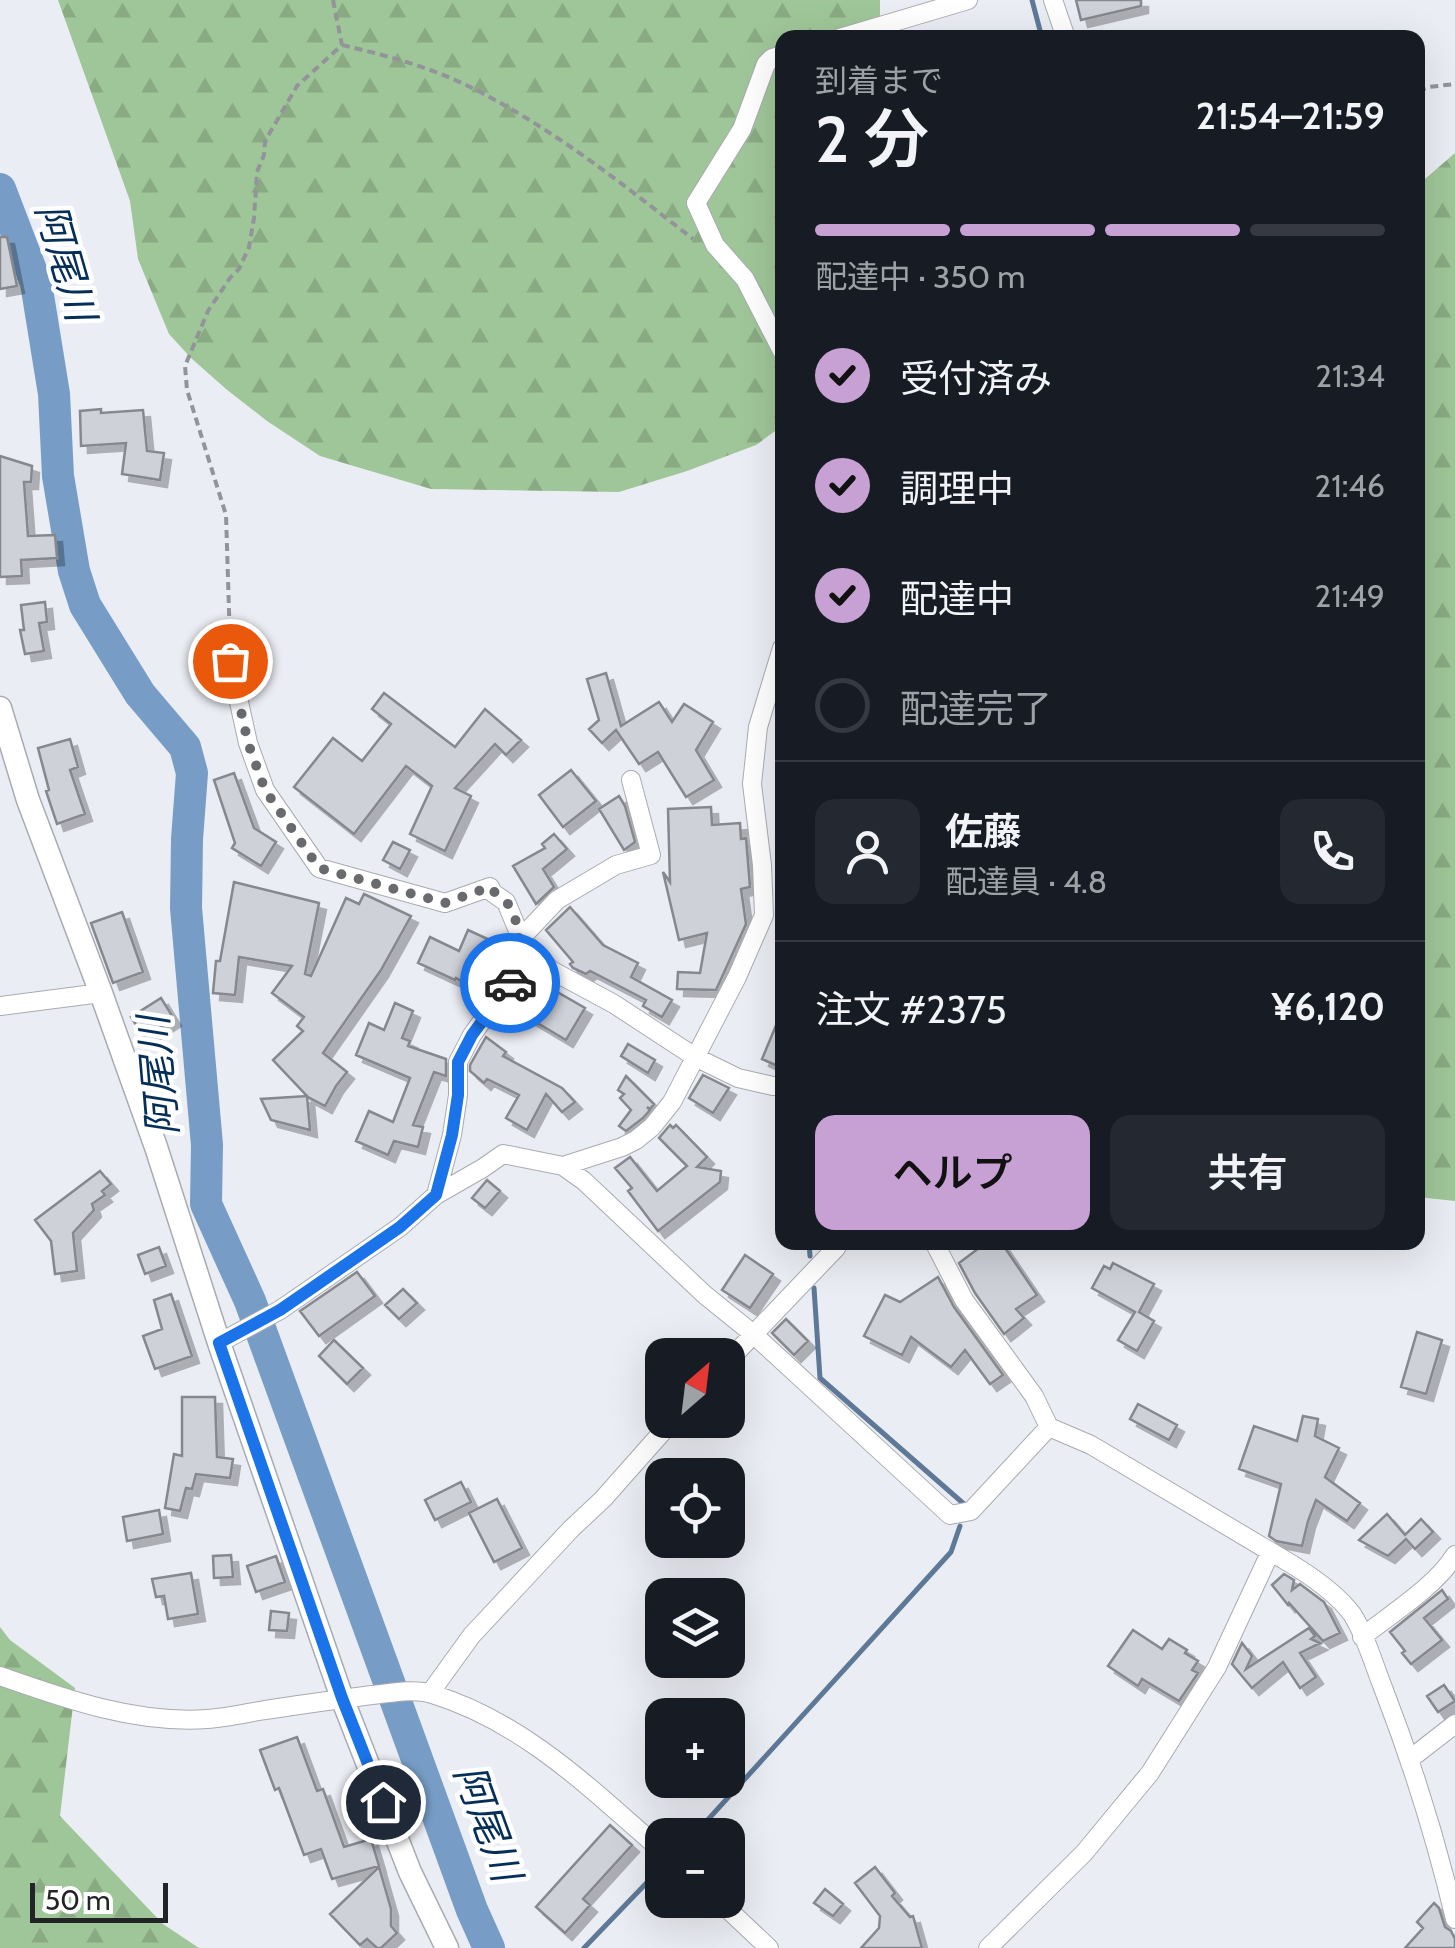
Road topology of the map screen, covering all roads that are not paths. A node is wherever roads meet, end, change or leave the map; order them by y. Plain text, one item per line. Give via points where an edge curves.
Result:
1 (968, 0) edge
2 (1053, 0) edge
3 (867, 30) edge
4 (1063, 30) edge
5 (775, 57) edge
6 (775, 337) edge
7 (230, 661) road end
8 (775, 671) edge
9 (0, 708) edge
10 (631, 780) dead end
11 (521, 938) junction
12 (102, 993) junction
13 (0, 1006) edge
14 (695, 1057) junction
15 (775, 1086) edge
16 (563, 1166) junction
17 (436, 1195) junction
18 (834, 1250) edge
19 (938, 1250) edge
20 (752, 1333) junction
21 (228, 1337) junction
22 (745, 1341) edge
23 (1049, 1427) junction
24 (657, 1438) edge
25 (1270, 1553) junction
26 (1455, 1555) edge
27 (1362, 1638) junction
28 (0, 1676) edge
29 (430, 1693) junction
30 (354, 1697) junction
31 (1455, 1724) edge
32 (1410, 1758) junction
33 (645, 1836) edge
34 (738, 1918) edge
35 (1455, 1919) edge
36 (447, 1948) edge
37 (770, 1948) edge
38 (988, 1948) edge

1 - 3 street
2 - 4 street
5 - 6 street via 766,64 742,129 696,203
7 - 11 street via 265,790 319,868 445,903 490,887 506,902
8 - 14 street via 758,727 752,784 764,915
9 - 12 main road
10 - 11 street via 652,855 616,866 558,900
11 - 14 street via 551,970
11 - 17 street via 511,981 458,1062 454,1122
12 - 13 street
12 - 21 main road
14 - 15 street via 738,1078
14 - 16 street via 672,1102 644,1134
16 - 17 street via 503,1154
16 - 20 street
17 - 21 street via 280,1310
18 - 20 street
19 - 23 street
20 - 22 street
20 - 23 street via 950,1515 971,1511
21 - 30 main road
23 - 25 street via 1091,1445
24 - 29 street via 472,1635
25 - 27 street via 1317,1580 1352,1614
25 - 38 street via 1218,1667 1150,1773 1084,1853
26 - 27 street
27 - 32 street
28 - 30 street via 144,1717 205,1719
29 - 30 street
29 - 33 street via 528,1739
30 - 36 main road via 410,1872
31 - 32 street
32 - 35 street
34 - 37 street

